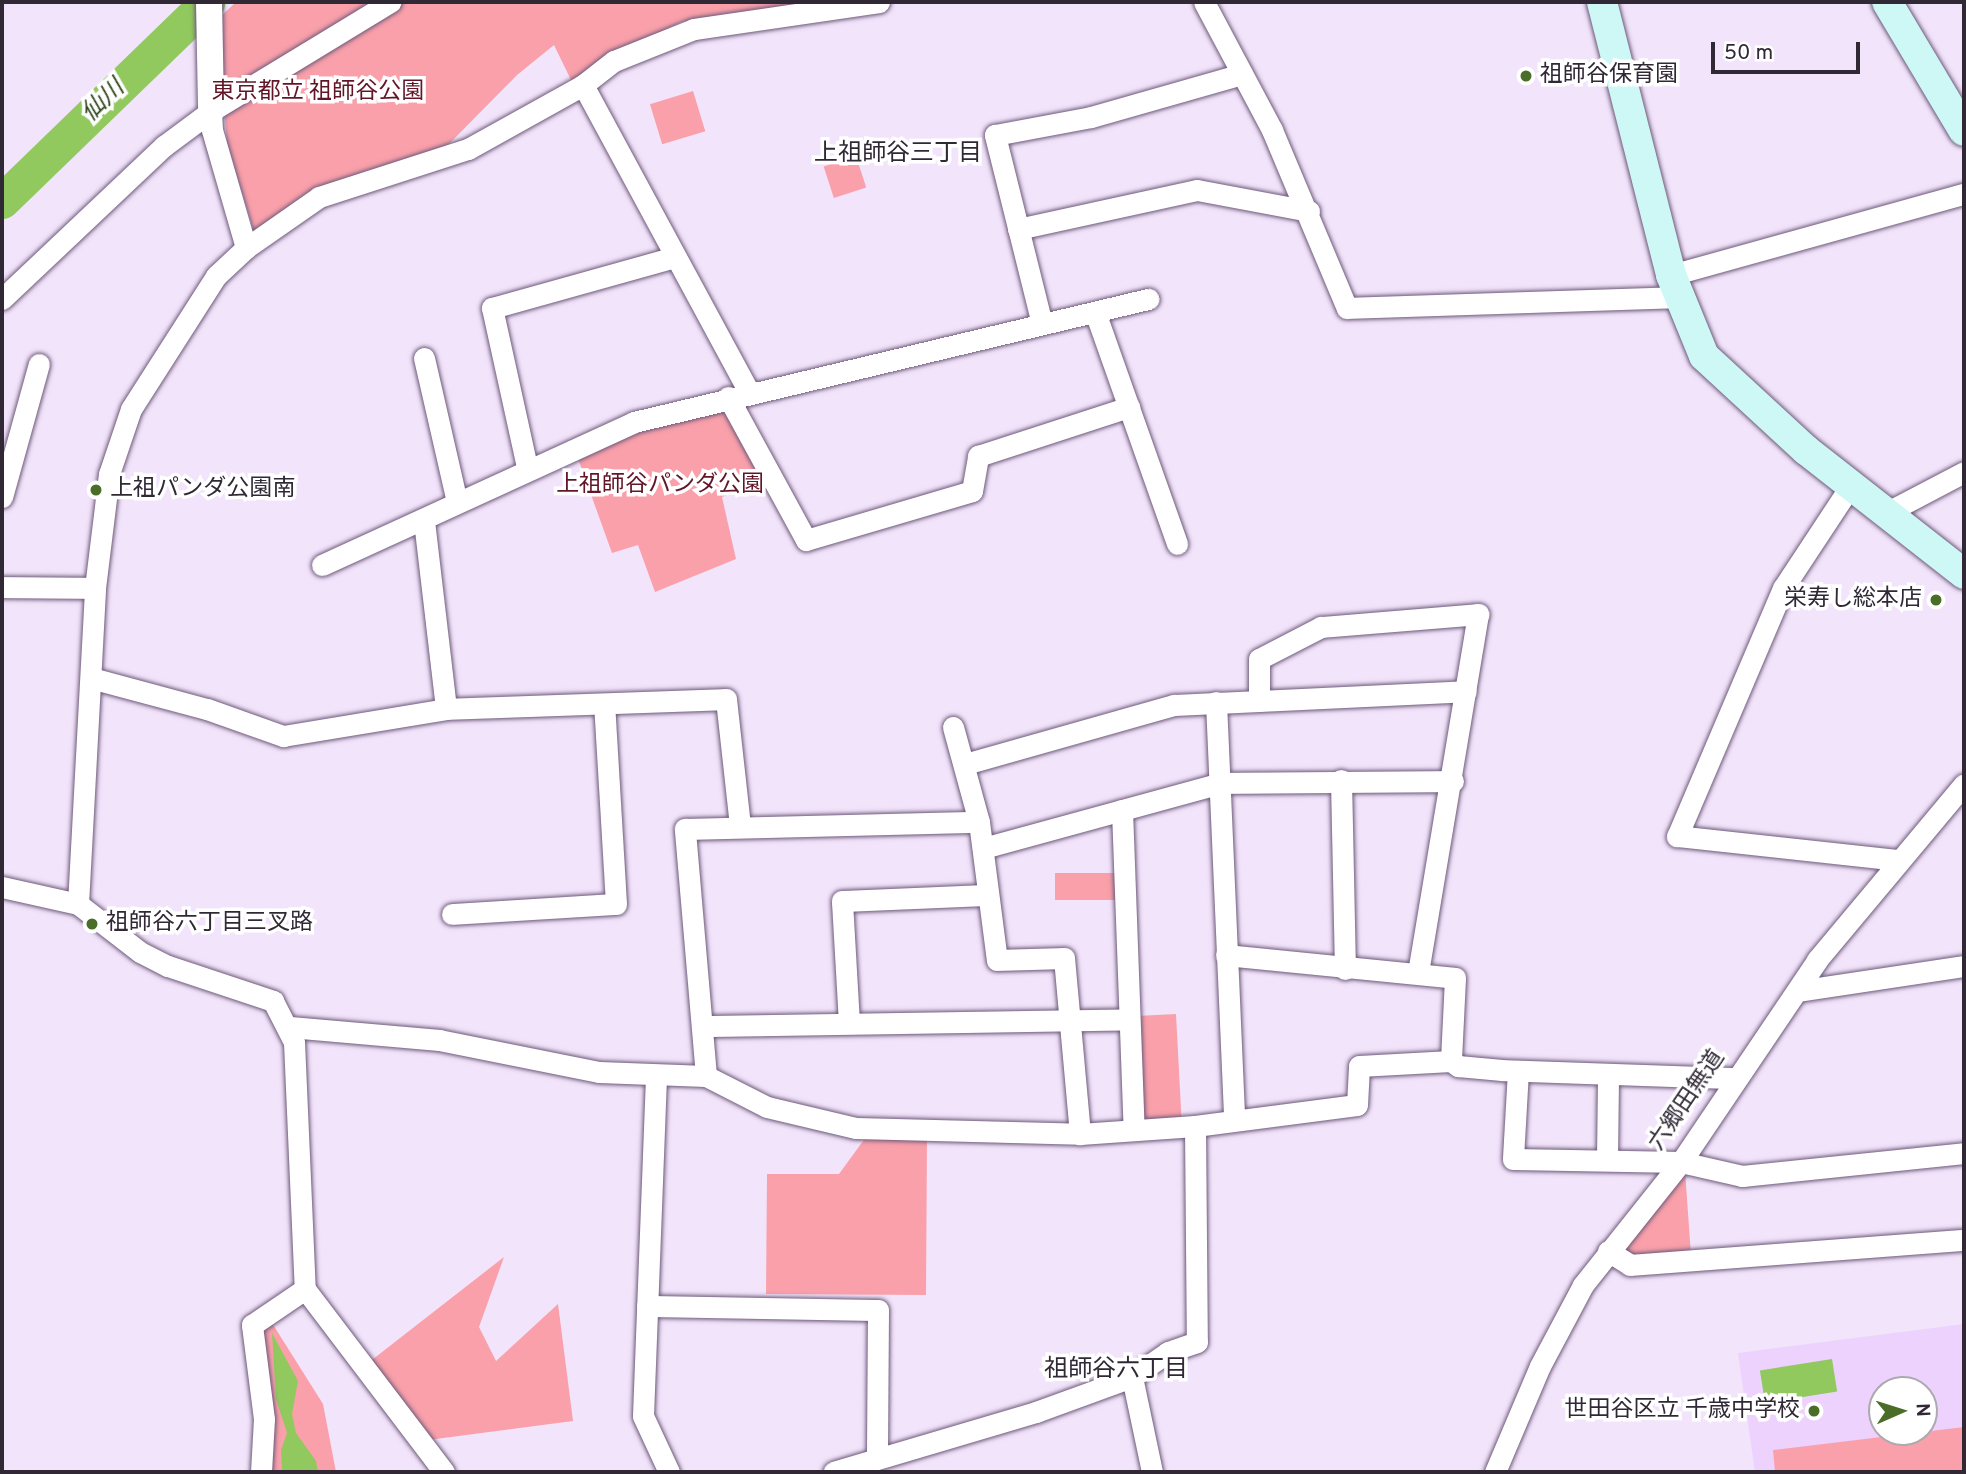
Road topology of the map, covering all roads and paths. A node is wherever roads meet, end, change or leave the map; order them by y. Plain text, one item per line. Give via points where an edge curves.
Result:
1 (209, 2) edge
2 (390, 2) edge
3 (879, 2) edge
4 (1204, 2) edge
5 (1602, 2) edge
6 (1887, 2) edge
7 (1242, 74) junction
8 (583, 85) junction
9 (211, 111) junction
10 (1964, 131) edge
11 (1964, 194) edge
12 (1309, 211) junction
13 (1018, 229) junction
14 (246, 248) junction
15 (675, 257) junction
16 (1675, 286) junction
17 (2, 299) edge
18 (1148, 299) dead end
19 (1095, 312) junction
20 (1042, 324) junction
21 (424, 358) dead end
22 (39, 364) dead end
23 (749, 392) junction
24 (728, 397) junction
25 (1129, 407) junction
26 (527, 467) junction
27 (1964, 472) edge
28 (1851, 485) junction
29 (2, 497) edge
30 (457, 502) junction
31 (1886, 513) junction
32 (424, 521) junction
33 (1177, 544) dead end
34 (322, 565) dead end
35 (1964, 575) edge
36 (2, 587) edge
37 (95, 588) junction
38 (91, 678) junction
39 (1466, 691) junction
40 (1259, 701) junction
41 (1216, 702) junction
42 (604, 704) junction
43 (446, 709) junction
44 (953, 727) dead end
45 (965, 764) junction
46 (1341, 780) junction
47 (1453, 781) junction
48 (1221, 783) junction
49 (1964, 784) edge
50 (1122, 810) junction
51 (979, 822) junction
52 (740, 826) junction
53 (983, 848) junction
54 (1898, 860) junction
55 (2, 887) edge
56 (988, 895) junction
57 (78, 904) junction
58 (452, 914) dead end
59 (1226, 955) junction
60 (1964, 966) edge
61 (1345, 969) junction
62 (1419, 973) junction
63 (1797, 991) junction
64 (1128, 1019) junction
65 (1068, 1020) junction
66 (849, 1023) junction
67 (705, 1026) junction
68 (290, 1027) junction
69 (1451, 1060) junction
70 (1518, 1071) junction
71 (1608, 1074) junction
72 (706, 1076) junction
73 (656, 1077) junction
74 (1734, 1078) junction
75 (1234, 1120) junction
76 (1195, 1126) junction
77 (1134, 1130) junction
78 (1080, 1134) junction
79 (1964, 1153) edge
80 (1607, 1160) junction
81 (1681, 1161) junction
82 (1964, 1240) edge
83 (1608, 1251) junction
84 (305, 1289) junction
85 (647, 1306) junction
86 (1132, 1377) junction
87 (877, 1458) junction
88 (261, 1472) edge
89 (444, 1472) edge
90 (669, 1472) edge
91 (834, 1472) edge
92 (1152, 1472) edge
93 (1495, 1472) edge

1 - 9 street
2 - 9 street
3 - 8 street via 694,29 614,61
4 - 7 street
5 - 16 main road
6 - 10 main road
7 - 12 street
7 - 13 street via 1091,117 995,135
8 - 14 street via 468,149 319,197
8 - 15 street
9 - 14 street via 212,130
9 - 17 street via 163,146
11 - 16 street
12 - 13 street via 1198,191
12 - 16 street via 1347,308
13 - 20 street
14 - 37 street via 216,276 131,409 103,505
15 - 23 street
15 - 26 street via 492,308
16 - 28 main road via 1695,340 1714,370
18 - 19 street
19 - 20 street
19 - 25 street
20 - 23 street
21 - 30 street
22 - 29 street
23 - 24 street
24 - 25 street via 806,540 972,491 978,456
24 - 26 street via 634,422
25 - 33 street
26 - 30 street
27 - 31 street
28 - 31 main road
28 - 54 street via 1783,588 1677,836
30 - 32 street
31 - 35 main road
32 - 34 street
32 - 43 street
36 - 37 street
37 - 38 street
38 - 43 street via 207,709 284,736
38 - 57 street
39 - 40 street
39 - 40 street via 1478,614 1321,627 1259,659
39 - 47 street
40 - 41 street
41 - 45 street via 1174,705
41 - 48 street
42 - 43 street
42 - 52 street via 726,699
42 - 58 street via 616,904
44 - 45 street
45 - 51 street
46 - 47 street
46 - 48 street
46 - 61 street
47 - 62 street
48 - 50 street
48 - 59 street
49 - 54 street, 六郷田無道
50 - 53 street
50 - 64 street
51 - 52 street
51 - 53 street
52 - 67 street via 685,829
53 - 56 street
54 - 63 street, 六郷田無道
55 - 57 street
56 - 65 street via 997,960 1064,958
56 - 66 street via 842,901
57 - 68 street via 158,961 273,1001
59 - 61 street
59 - 75 street
60 - 63 street
61 - 62 street
62 - 69 street via 1455,978
63 - 74 street, 六郷田無道
64 - 65 street
64 - 77 street
65 - 66 street
65 - 78 street
66 - 67 street
67 - 72 street
68 - 73 street via 439,1040 599,1072
68 - 84 street via 296,1064
69 - 70 street via 1458,1066
69 - 75 street via 1359,1066 1357,1105
70 - 71 street
70 - 80 street via 1513,1159
71 - 74 street
71 - 80 street
72 - 73 street
72 - 78 street via 767,1107 856,1128
73 - 85 street
74 - 81 street, 六郷田無道
75 - 76 street
76 - 77 street
76 - 86 street via 1198,1342 1168,1352
77 - 78 street
79 - 81 street via 1742,1176
80 - 81 street
81 - 83 street, 六郷田無道
82 - 83 street via 1630,1265
83 - 93 street, 六郷田無道 via 1583,1285 1540,1366
84 - 88 street via 252,1325 264,1419
84 - 89 street
85 - 87 street via 878,1310
85 - 90 street via 643,1416
86 - 87 street via 1036,1412
86 - 92 street
87 - 91 street

